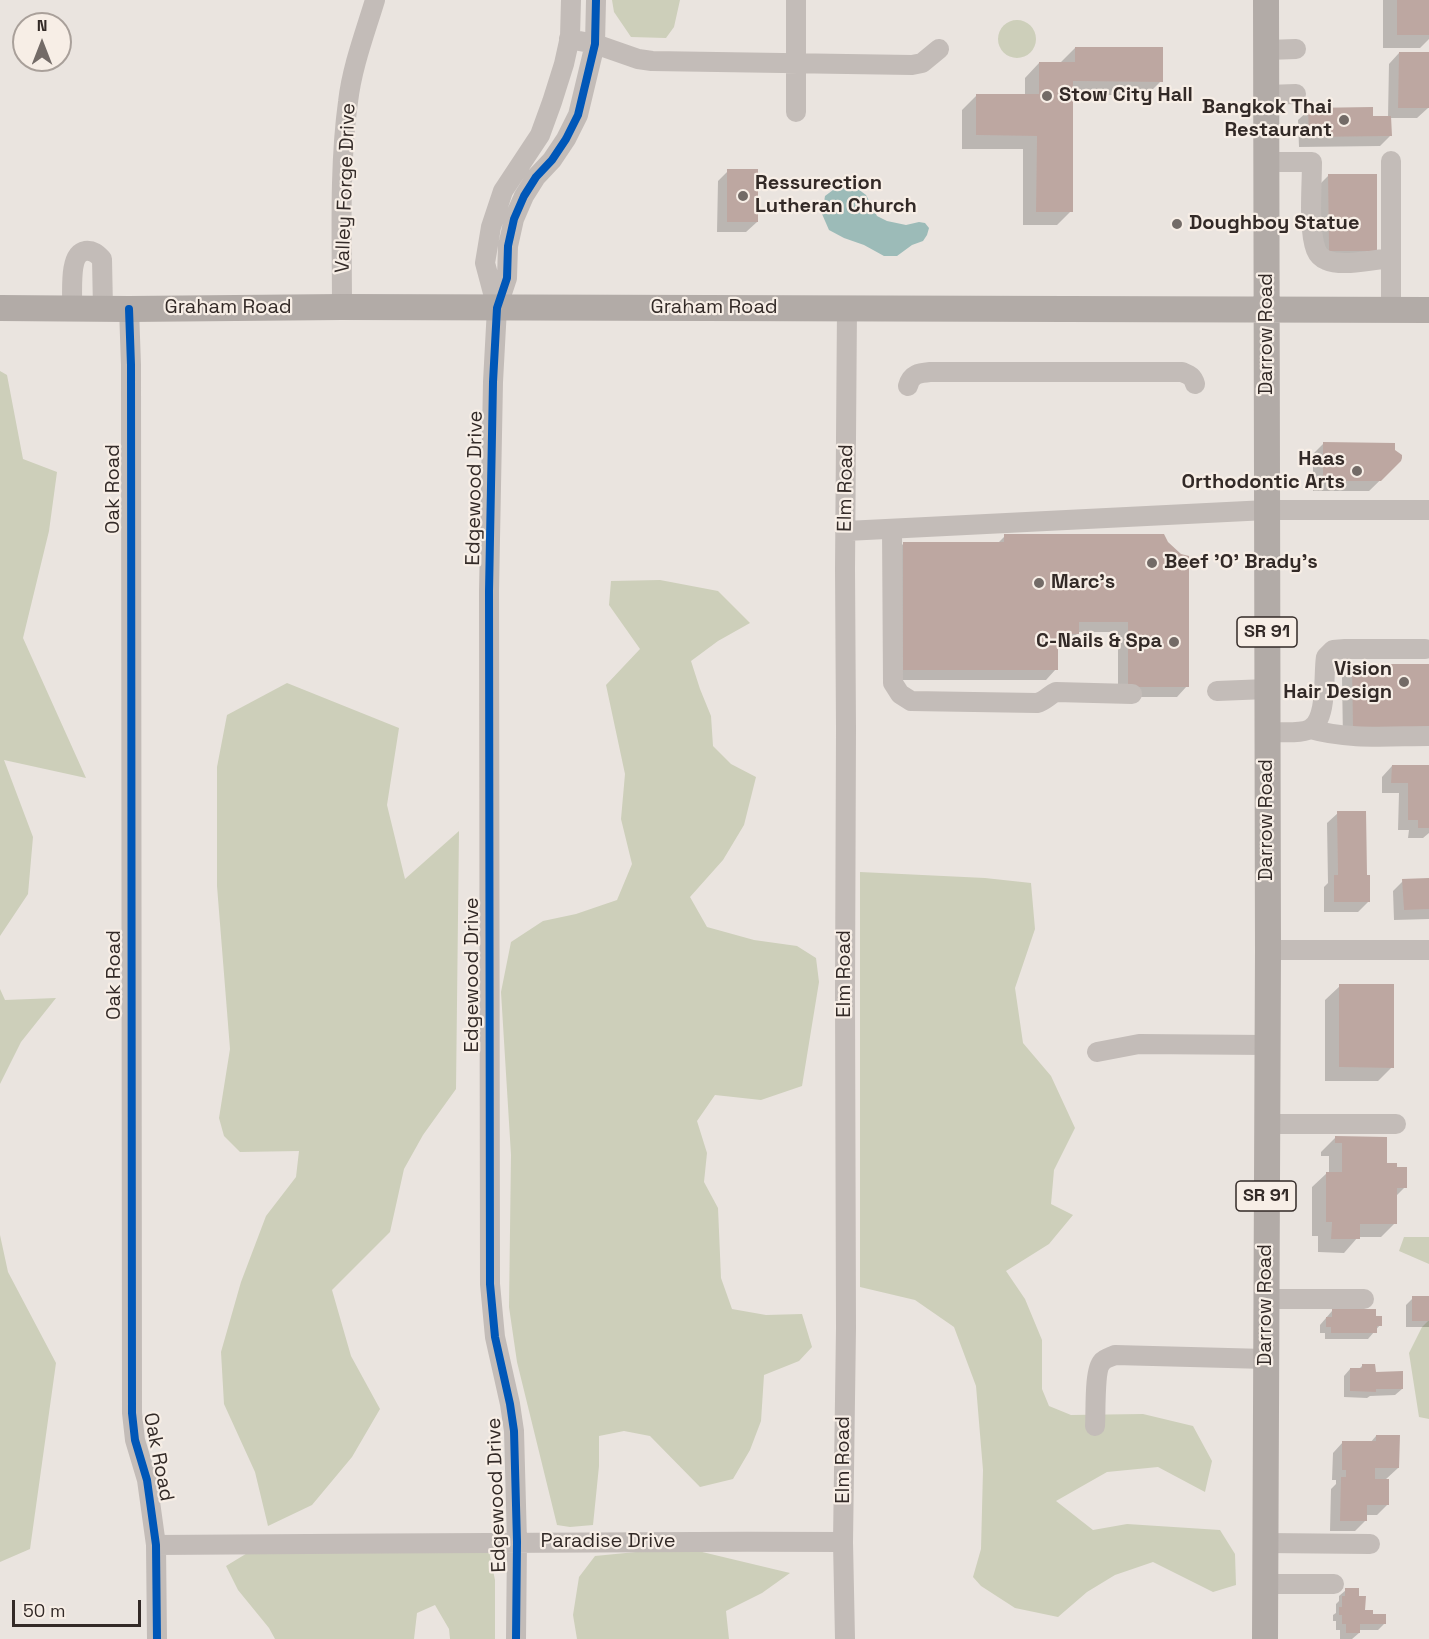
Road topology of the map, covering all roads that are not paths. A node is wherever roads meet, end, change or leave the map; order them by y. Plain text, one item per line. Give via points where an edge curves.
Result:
1 (375, 0) edge
2 (571, 0) edge
3 (596, 0) edge
4 (796, 0) edge
5 (1266, 0) edge
6 (569, 39) junction
7 (595, 44) junction
8 (939, 49) dead end
9 (1296, 49) dead end
10 (1267, 50) junction
11 (795, 63) junction
12 (1296, 94) dead end
13 (1267, 95) junction
14 (796, 112) dead end
15 (1391, 161) dead end
16 (1267, 162) junction
17 (1390, 258) junction
18 (342, 307) junction
19 (0, 308) edge
20 (72, 308) junction
21 (497, 308) junction
22 (847, 308) junction
23 (1266, 308) junction
24 (103, 309) junction
25 (129, 309) junction
26 (1390, 310) junction
27 (1429, 310) edge
28 (1195, 384) dead end
29 (908, 386) dead end
30 (1267, 510) junction
31 (1429, 510) edge
32 (892, 529) junction
33 (846, 531) junction
34 (1425, 649) dead end
35 (1267, 689) junction
36 (1217, 691) dead end
37 (1132, 694) dead end
38 (1310, 729) junction
39 (1267, 732) junction
40 (1429, 736) edge
41 (1268, 950) junction
42 (1429, 950) edge
43 (1267, 1045) junction
44 (1097, 1052) dead end
45 (1267, 1124) junction
46 (1395, 1124) dead end
47 (1266, 1299) junction
48 (1364, 1299) dead end
49 (1266, 1359) junction
50 (1095, 1426) dead end
51 (517, 1542) junction
52 (843, 1542) junction
53 (1265, 1543) junction
54 (1370, 1544) dead end
55 (156, 1545) junction
56 (1265, 1584) junction
57 (1334, 1584) dead end
58 (157, 1639) edge
59 (516, 1639) edge
60 (845, 1639) edge
61 (1265, 1639) edge

1 - 18 street, Valley Forge Drive via 348,101 343,154
2 - 6 street
3 - 7 street
4 - 11 street
5 - 10 main road, Darrow Road / SR 91
6 - 7 street
6 - 21 street via 540,135 503,191 491,227 485,263
7 - 11 street via 652,61
7 - 21 street via 578,115 552,160 524,196 514,219 507,278
8 - 11 street via 922,63 912,65
9 - 10 street
10 - 13 main road, Darrow Road / SR 91
11 - 14 street
12 - 13 street
13 - 16 main road, Darrow Road / SR 91
15 - 17 street
16 - 17 street via 1312,162 1313,234 1320,256 1342,262
16 - 23 main road, Darrow Road / SR 91
17 - 26 street
18 - 21 main road, Graham Road
18 - 25 main road, Graham Road
19 - 20 main road, Graham Road
20 - 24 main road, Graham Road
20 - 24 street via 74,260 87,250 102,259
21 - 22 main road, Graham Road
21 - 51 street, Edgewood Drive via 489,591 490,1284 495,1337 514,1431
22 - 23 main road, Graham Road
22 - 33 street, Elm Road
23 - 26 main road, Graham Road
23 - 30 main road, Darrow Road / SR 91
24 - 25 main road, Graham Road
25 - 55 street, Oak Road via 132,1413
26 - 27 main road, Graham Road
28 - 29 street via 1191,375 1182,372 930,372 916,374
30 - 31 street
30 - 32 street
30 - 35 main road, Darrow Road / SR 91
32 - 33 street
32 - 37 street via 893,682 900,694 911,700 1037,703 1056,692
33 - 52 street, Elm Road
34 - 38 street via 1333,650 1326,657 1323,705
35 - 36 street
35 - 39 main road, Darrow Road / SR 91
38 - 39 street
38 - 40 street via 1350,736
39 - 41 main road, Darrow Road / SR 91
41 - 42 street
41 - 43 main road, Darrow Road / SR 91
43 - 44 street via 1139,1044
43 - 45 main road, Darrow Road / SR 91
45 - 46 street
45 - 47 main road, Darrow Road / SR 91
47 - 48 street
47 - 49 main road, Darrow Road / SR 91
49 - 50 street via 1115,1355 1107,1358 1097,1373
49 - 53 main road, Darrow Road / SR 91
51 - 52 street, Paradise Drive
51 - 55 street, Paradise Drive
51 - 59 street, Edgewood Drive
52 - 60 street, Elm Road
53 - 54 street
53 - 56 main road, Darrow Road / SR 91
55 - 58 street, Oak Road
56 - 57 street
56 - 61 main road, Darrow Road / SR 91

